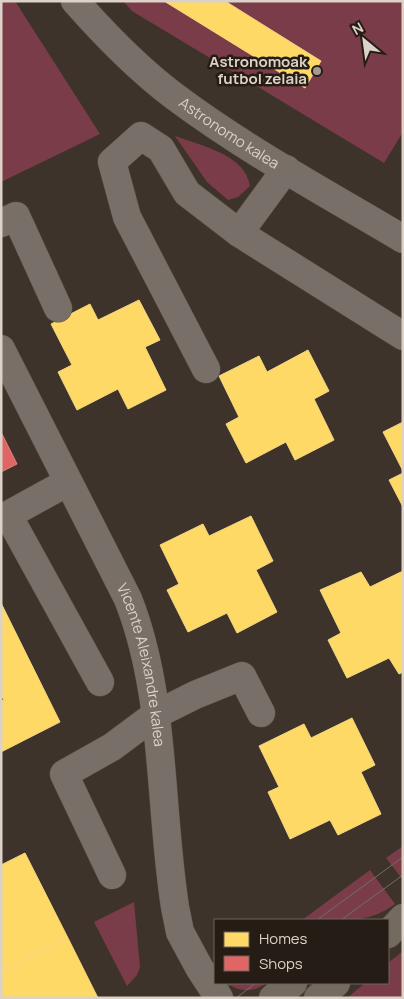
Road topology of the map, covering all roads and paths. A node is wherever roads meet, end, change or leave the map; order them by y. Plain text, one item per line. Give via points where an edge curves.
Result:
1 (75, 1) edge
2 (286, 169) junction
3 (1, 223) edge
4 (239, 233) junction
5 (403, 239) edge
6 (58, 308) dead end
7 (403, 336) edge
8 (1, 349) edge
9 (206, 369) dead end
10 (68, 482) junction
11 (100, 682) dead end
12 (261, 713) dead end
13 (155, 715) junction
14 (112, 875) dead end
15 (403, 914) edge
16 (403, 918) edge
17 (389, 921) edge
18 (389, 933) edge
19 (292, 984) edge
20 (335, 984) edge
21 (219, 998) edge
22 (273, 998) edge
23 (318, 998) edge

1 - 2 street, Astronomo kalea via 102,32 173,95
2 - 4 street
2 - 5 street, Astronomo kalea
3 - 6 street via 16,216
4 - 7 street
4 - 9 street via 188,193 162,149 141,136 112,162 127,217
8 - 10 street, Vicente Aleixandre kalea
10 - 11 street via 8,515
10 - 13 street, Vicente Aleixandre kalea via 139,626
12 - 13 street via 242,676 195,694
13 - 14 street via 112,747 64,774
13 - 21 street, Vicente Aleixandre kalea via 180,932
15 - 17 main road
16 - 18 main road
19 - 22 main road
20 - 23 main road

